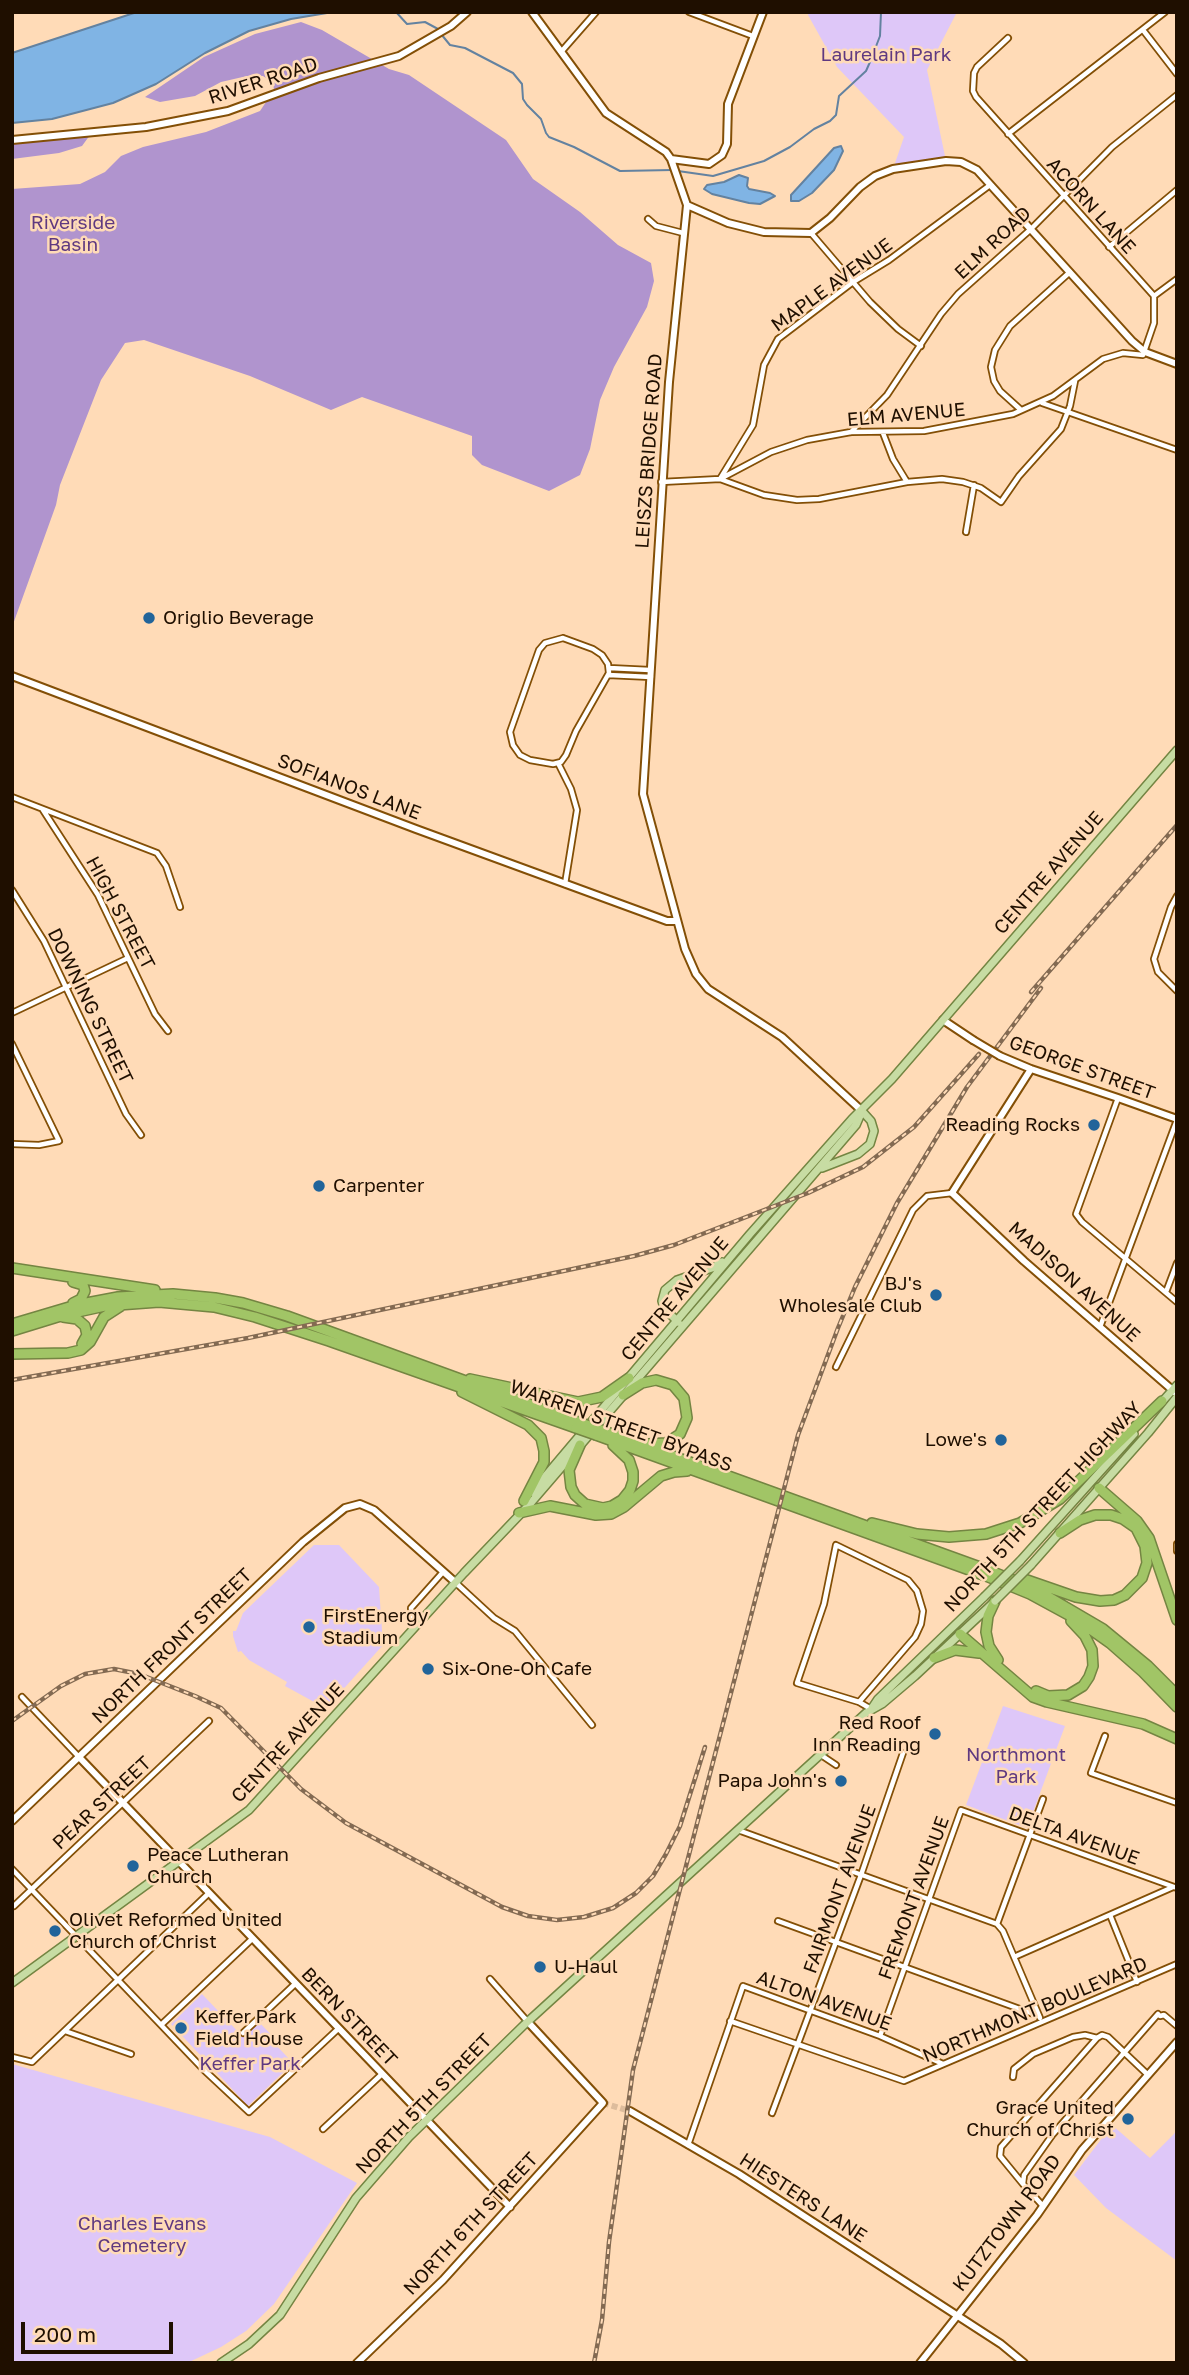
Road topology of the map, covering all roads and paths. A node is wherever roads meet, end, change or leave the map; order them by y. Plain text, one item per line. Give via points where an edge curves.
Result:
1 (467, 12) edge
2 (532, 12) edge
3 (596, 12) edge
4 (689, 12) edge
5 (763, 12) edge
6 (1165, 12) edge
7 (1143, 30) junction
8 (754, 37) junction
9 (1008, 38) dead end
10 (561, 52) junction
11 (1177, 74) edge
12 (1177, 95) edge
13 (1008, 134) junction
14 (12, 140) edge
15 (671, 159) junction
16 (990, 184) junction
17 (1177, 190) edge
18 (1063, 195) junction
19 (687, 205) junction
20 (648, 219) dead end
21 (1031, 229) junction
22 (683, 233) junction
23 (811, 233) junction
24 (1109, 247) junction
25 (1070, 272) junction
26 (1177, 279) edge
27 (853, 282) junction
28 (1154, 296) junction
29 (920, 345) junction
30 (1144, 353) junction
31 (1177, 364) edge
32 (1076, 380) junction
33 (1042, 402) junction
34 (1021, 410) junction
35 (1068, 412) junction
36 (851, 432) junction
37 (883, 433) junction
38 (1177, 450) edge
39 (720, 479) junction
40 (662, 482) junction
41 (907, 482) junction
42 (974, 485) junction
43 (966, 532) dead end
44 (609, 668) junction
45 (651, 674) junction
46 (608, 675) junction
47 (12, 676) edge
48 (1177, 750) edge
49 (558, 763) junction
50 (12, 797) edge
51 (43, 810) junction
52 (565, 884) junction
53 (12, 890) edge
54 (1177, 896) edge
55 (180, 907) dead end
56 (677, 921) junction
57 (128, 958) junction
58 (66, 988) junction
59 (1177, 990) edge
60 (12, 1013) edge
61 (943, 1020) junction
62 (168, 1031) dead end
63 (12, 1044) edge
64 (1031, 1069) junction
65 (1118, 1098) junction
66 (862, 1111) junction
67 (1177, 1120) edge
68 (141, 1135) dead end
69 (12, 1144) edge
70 (810, 1177) junction
71 (952, 1192) junction
72 (731, 1255) junction
73 (1125, 1257) junction
74 (1177, 1263) edge
75 (12, 1270) edge
76 (1166, 1292) junction
77 (188, 1295) junction
78 (1177, 1302) edge
79 (133, 1303) junction
80 (62, 1309) junction
81 (51, 1318) junction
82 (12, 1324) edge
83 (679, 1324) junction
84 (1100, 1327) junction
85 (12, 1331) edge
86 (12, 1352) edge
87 (404, 1363) junction
88 (836, 1367) dead end
89 (445, 1378) junction
90 (629, 1378) junction
91 (1176, 1392) edge
92 (623, 1395) junction
93 (1162, 1401) junction
94 (598, 1433) junction
95 (634, 1442) junction
96 (580, 1446) junction
97 (698, 1472) junction
98 (1088, 1485) junction
99 (1099, 1488) junction
100 (524, 1501) junction
101 (817, 1508) junction
102 (519, 1513) junction
103 (1060, 1532) junction
104 (1177, 1544) edge
105 (1177, 1551) edge
106 (988, 1570) junction
107 (443, 1572) junction
108 (455, 1582) junction
109 (995, 1601) junction
110 (1053, 1606) junction
111 (1177, 1620) edge
112 (959, 1630) junction
113 (412, 1631) junction
114 (983, 1654) junction
115 (934, 1658) junction
116 (998, 1660) junction
117 (1177, 1695) edge
118 (22, 1697) dead end
119 (859, 1702) junction
120 (1177, 1707) edge
121 (871, 1709) junction
122 (209, 1721) dead end
123 (592, 1726) dead end
124 (1105, 1736) dead end
125 (1177, 1739) edge
126 (903, 1753) dead end
127 (821, 1755) junction
128 (79, 1757) junction
129 (836, 1765) dead end
130 (1043, 1800) dead end
131 (122, 1802) junction
132 (1177, 1803) edge
133 (961, 1810) joint
134 (12, 1821) edge
135 (738, 1830) junction
136 (1030, 1835) junction
137 (179, 1862) junction
138 (12, 1869) edge
139 (861, 1875) junction
140 (1176, 1886) edge
141 (31, 1889) junction
142 (209, 1893) junction
143 (929, 1900) junction
144 (14, 1906) edge
145 (1110, 1915) junction
146 (778, 1922) dead end
147 (997, 1924) junction
148 (76, 1936) junction
149 (252, 1939) junction
150 (836, 1943) junction
151 (614, 1944) joint
152 (1014, 1957) junction
153 (1177, 1964) edge
154 (904, 1968) junction
155 (490, 1979) dead end
156 (118, 1980) junction
157 (1137, 1982) junction
158 (12, 1983) edge
159 (295, 1984) junction
160 (811, 2011) junction
161 (1040, 2019) junction
162 (730, 2021) junction
163 (528, 2022) junction
164 (161, 2025) junction
165 (1177, 2026) edge
166 (338, 2029) junction
167 (65, 2031) junction
168 (243, 2033) dead end
169 (880, 2036) junction
170 (1097, 2038) junction
171 (1177, 2042) edge
172 (798, 2045) junction
173 (1124, 2052) junction
174 (131, 2054) dead end
175 (12, 2057) edge
176 (944, 2064) junction
177 (382, 2074) junction
178 (1147, 2074) junction
179 (1013, 2077) dead end
180 (630, 2111) tunnel mouth
181 (772, 2113) dead end
182 (426, 2120) junction
183 (323, 2129) dead end
184 (687, 2146) junction
185 (1023, 2184) junction
186 (1043, 2206) junction
187 (509, 2207) junction
188 (957, 2316) junction
189 (221, 2363) edge
190 (357, 2363) edge
191 (920, 2363) edge
192 (1024, 2363) edge

1 - 14 street, RIVER ROAD via 399,56 319,78 228,111 146,127
2 - 10 street
3 - 10 street
4 - 8 street
5 - 8 street
6 - 7 street
7 - 11 street
7 - 13 street
8 - 15 street via 728,104 727,144 722,155 709,164
9 - 13 street, ACORN LANE via 974,73 973,91
10 - 15 street via 606,113 659,146
12 - 18 street, ELM ROAD via 1112,147
13 - 18 street, ACORN LANE
15 - 19 street, LEISZS BRIDGE ROAD
16 - 21 street
16 - 23 street via 961,162 893,169 860,187
16 - 27 street, MAPLE AVENUE
17 - 24 street
18 - 21 street, ELM ROAD
18 - 24 street, ACORN LANE
19 - 22 street, LEISZS BRIDGE ROAD
19 - 23 street via 764,232
20 - 22 street via 656,226
21 - 25 street
21 - 29 street, ELM ROAD via 958,294
22 - 40 street, LEISZS BRIDGE ROAD
23 - 27 street
24 - 28 street, ACORN LANE
25 - 30 street
25 - 34 street via 1010,326 995,350 994,382
26 - 28 street
27 - 29 street via 884,317
27 - 39 street, MAPLE AVENUE via 771,349 762,370 753,425
28 - 30 street via 1154,323
29 - 36 street, ELM ROAD via 887,394
30 - 31 street
30 - 32 street, ELM AVENUE via 1110,356
32 - 33 street, ELM AVENUE
32 - 35 street
33 - 34 street, ELM AVENUE
33 - 35 street
34 - 37 street, ELM AVENUE via 934,430
35 - 38 street
35 - 42 street via 1058,434 1001,502
36 - 37 street, ELM AVENUE
36 - 39 street, ELM AVENUE via 783,447
37 - 41 street
39 - 40 street, ELM AVENUE
39 - 41 street via 764,495 797,500
40 - 45 street, LEISZS BRIDGE ROAD
41 - 42 street via 942,479
42 - 43 street
44 - 45 street
44 - 46 street
44 - 49 street via 593,649 563,638 545,643 539,650 510,732 520,755
45 - 46 street
45 - 56 street, LEISZS BRIDGE ROAD via 643,794
46 - 49 street
47 - 52 street, SOFIANOS LANE
48 - 61 main road, CENTRE AVENUE
49 - 52 street via 577,810
50 - 51 street
51 - 55 street via 157,853
51 - 57 street, HIGH STREET via 98,895
52 - 56 street, SOFIANOS LANE
53 - 58 street, DOWNING STREET
54 - 59 street via 1154,959 1157,972
56 - 66 street, LEISZS BRIDGE ROAD via 696,974 708,989 782,1037
57 - 58 street
57 - 62 street, HIGH STREET
58 - 60 street
58 - 68 street, DOWNING STREET via 126,1114
61 - 64 street, GEORGE STREET, bridge via 1000,1056
61 - 66 main road, CENTRE AVENUE
63 - 69 street via 59,1141
64 - 65 street, GEORGE STREET
64 - 71 street
65 - 67 street, GEORGE STREET
65 - 73 street via 1076,1214
66 - 70 main road, CENTRE AVENUE via 856,1125
66 - 70 main road via 874,1131 868,1147
66 - 72 main road, CENTRE AVENUE
67 - 73 street
70 - 83 main road, CENTRE AVENUE
71 - 84 street, MADISON AVENUE
71 - 88 street via 927,1196 913,1210
72 - 83 main road, CENTRE AVENUE
72 - 83 main road via 667,1287 663,1305
73 - 76 street
73 - 84 street
74 - 76 street
75 - 77 highway
75 - 80 highway via 83,1285 81,1299
76 - 78 street
77 - 80 highway, WARREN STREET BYPASS via 118,1297
77 - 87 highway, WARREN STREET BYPASS via 258,1307
79 - 81 highway, WARREN STREET BYPASS
79 - 86 highway via 107,1314 81,1350
79 - 87 highway, WARREN STREET BYPASS via 173,1302 228,1309
80 - 82 highway, WARREN STREET BYPASS
81 - 85 highway, WARREN STREET BYPASS
81 - 86 highway via 80,1321 87,1329 85,1341 72,1349
83 - 90 main road, CENTRE AVENUE
83 - 92 main road, CENTRE AVENUE
84 - 91 street, MADISON AVENUE
87 - 89 highway, WARREN STREET BYPASS
89 - 90 highway via 495,1383 578,1402 603,1397
89 - 94 highway, WARREN STREET BYPASS, bridge
89 - 100 highway via 538,1434 544,1462
90 - 100 main road, CENTRE AVENUE
91 - 93 main road, NORTH 5TH STREET HIGHWAY
91 - 99 main road, NORTH 5TH STREET HIGHWAY
92 - 95 highway via 642,1383 659,1381 678,1390 688,1408 685,1425 672,1440
92 - 96 main road, CENTRE AVENUE
93 - 98 main road, NORTH 5TH STREET HIGHWAY
93 - 101 highway via 1060,1499 1004,1530 940,1537
94 - 95 highway, WARREN STREET BYPASS
94 - 96 highway via 621,1450 631,1465 631,1487 617,1503 593,1507 574,1493 569,1474
94 - 97 highway, WARREN STREET BYPASS
95 - 101 highway, WARREN STREET BYPASS
96 - 102 main road, CENTRE AVENUE
97 - 102 highway via 665,1474 621,1510 607,1515 550,1506
97 - 110 highway, WARREN STREET BYPASS via 986,1576
98 - 99 main road
98 - 112 main road, NORTH 5TH STREET HIGHWAY, bridge
99 - 103 main road, NORTH 5TH STREET HIGHWAY
99 - 111 highway via 1137,1521 1149,1538
100 - 102 main road, CENTRE AVENUE
101 - 106 highway, WARREN STREET BYPASS
102 - 108 main road, CENTRE AVENUE
103 - 106 highway via 1095,1515 1126,1521 1146,1546 1142,1578 1121,1597 1094,1601
103 - 109 main road, NORTH 5TH STREET HIGHWAY, bridge
104 - 105 street
106 - 117 highway, WARREN STREET BYPASS via 1033,1588 1091,1621
107 - 108 street
107 - 113 street via 411,1608
107 - 128 street, NORTH FRONT STREET via 374,1510 360,1504 345,1508 303,1542
108 - 113 main road, CENTRE AVENUE
108 - 123 street via 514,1631
109 - 112 main road, NORTH 5TH STREET HIGHWAY
109 - 116 highway via 986,1632
110 - 116 highway via 1090,1646 1093,1666 1083,1686 1063,1696 1044,1695
110 - 120 highway, WARREN STREET BYPASS via 1115,1647
112 - 114 highway
112 - 115 main road, NORTH 5TH STREET HIGHWAY
112 - 116 highway
112 - 121 main road, NORTH 5TH STREET HIGHWAY
113 - 137 main road, CENTRE AVENUE via 249,1811
114 - 115 highway via 960,1649
114 - 125 highway via 1038,1699 1143,1724
115 - 121 main road, NORTH 5TH STREET HIGHWAY
118 - 128 street
119 - 119 street via 797,1683 824,1604 836,1545 908,1580 923,1611 915,1637
119 - 121 street
121 - 127 main road, NORTH 5TH STREET HIGHWAY
122 - 131 street, PEAR STREET
124 - 132 street via 1091,1773
126 - 139 street, FAIRMONT AVENUE
127 - 129 street
127 - 135 main road, NORTH 5TH STREET HIGHWAY
128 - 131 street, BERN STREET
128 - 134 street, NORTH FRONT STREET
130 - 136 street
131 - 137 street, BERN STREET
131 - 141 street, PEAR STREET
133 - 136 street, DELTA AVENUE
133 - 143 street, FREMONT AVENUE
135 - 139 street
135 - 151 main road, NORTH 5TH STREET HIGHWAY
136 - 140 street, DELTA AVENUE
136 - 147 street
137 - 142 street, BERN STREET
137 - 148 main road, CENTRE AVENUE
138 - 141 street
139 - 143 street
139 - 150 street, FAIRMONT AVENUE
140 - 145 street
141 - 144 street, PEAR STREET
141 - 148 street
142 - 149 street, BERN STREET
142 - 156 street
143 - 147 street
143 - 154 street, FREMONT AVENUE
145 - 152 street
145 - 157 street
146 - 150 street
147 - 152 street
148 - 156 street
148 - 158 main road, CENTRE AVENUE
149 - 159 street, BERN STREET
149 - 164 street
150 - 154 street
150 - 160 street, FAIRMONT AVENUE
151 - 163 main road, NORTH 5TH STREET
152 - 161 street
153 - 157 street, NORTHMONT BOULEVARD
154 - 161 street
154 - 169 street, FREMONT AVENUE
155 - 163 street
156 - 164 street
156 - 167 street
157 - 161 street, NORTHMONT BOULEVARD
159 - 166 street, BERN STREET
159 - 168 street
160 - 162 street, ALTON AVENUE via 743,1986
160 - 169 street, ALTON AVENUE
160 - 172 street, FAIRMONT AVENUE
161 - 176 street, NORTHMONT BOULEVARD
162 - 172 street
162 - 184 street
163 - 182 main road, NORTH 5TH STREET
163 - 187 street, NORTH 6TH STREET via 603,2103
164 - 166 street via 249,2112
165 - 173 street via 1157,2014
166 - 177 street, BERN STREET
167 - 174 street
167 - 175 street via 32,2062
169 - 176 street, ALTON AVENUE
170 - 173 street via 1108,2037
170 - 179 street via 1073,2037 1032,2054 1014,2069
170 - 185 street via 1001,2147 1000,2156
171 - 178 street, KUTZTOWN ROAD
172 - 176 street, NORTHMONT BOULEVARD via 904,2081
172 - 181 street, FAIRMONT AVENUE
173 - 178 street
173 - 185 street via 1053,2134 1024,2175
177 - 182 street, BERN STREET
177 - 183 street
178 - 186 street, KUTZTOWN ROAD via 1082,2150
180 - 184 street, HIESTERS LANE
182 - 187 street, BERN STREET
182 - 189 main road, NORTH 5TH STREET via 356,2198 280,2315
184 - 188 street, HIESTERS LANE via 739,2174
185 - 186 street
186 - 188 street, KUTZTOWN ROAD
187 - 190 street, NORTH 6TH STREET
188 - 191 street, KUTZTOWN ROAD
188 - 192 street, HIESTERS LANE

